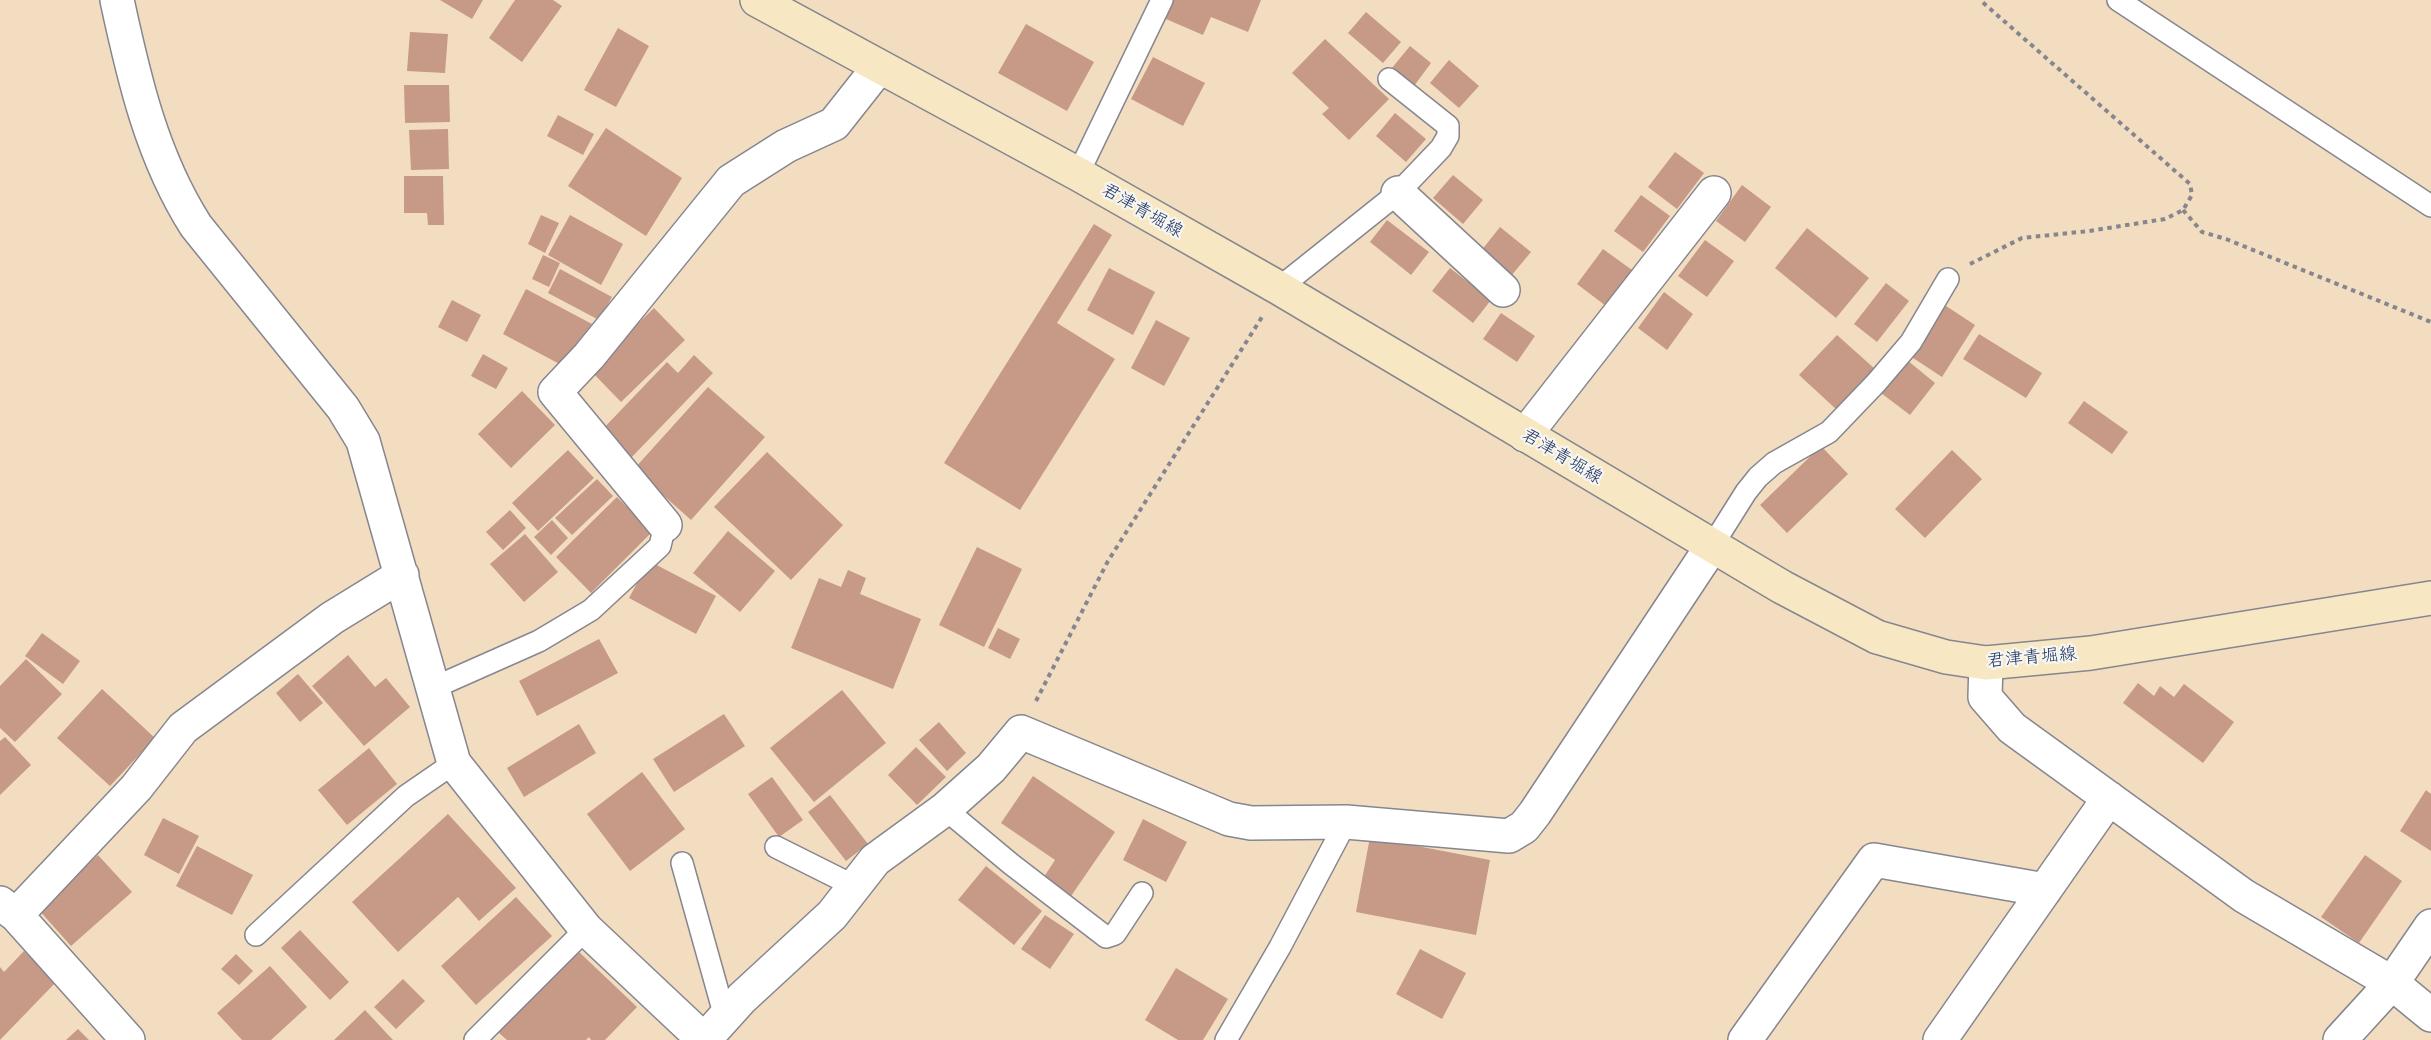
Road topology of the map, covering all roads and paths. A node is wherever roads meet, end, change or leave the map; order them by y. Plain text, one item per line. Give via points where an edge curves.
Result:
1 (117, 0) edge
2 (757, 0) edge
3 (1162, 0) edge
4 (1980, 0) edge
5 (2118, 0) edge
6 (2143, 7) edge
7 (879, 67) junction
8 (1389, 79) dead end
9 (1078, 174) junction
10 (1398, 193) junction
11 (1714, 193) dead end
12 (2431, 206) edge
13 (2183, 210) junction
14 (1948, 279) joint
15 (1279, 288) junction
16 (1503, 290) dead end
17 (2431, 322) edge
18 (1525, 435) junction
19 (665, 525) joint
20 (1712, 546) junction
21 (402, 575) junction
22 (2431, 598) edge
23 (1986, 663) junction
24 (433, 688) junction
25 (1021, 732) junction
26 (454, 763) junction
27 (2109, 798) junction
28 (945, 809) junction
29 (1346, 822) junction
30 (776, 847) dead end
31 (682, 863) dead end
32 (854, 886) junction
33 (2045, 890) junction
34 (1142, 893) dead end
35 (8, 909) edge
36 (2431, 926) edge
37 (586, 929) junction
38 (256, 935) dead end
39 (2392, 982) junction
40 (2431, 1015) edge
41 (711, 1032) edge
42 (128, 1040) edge
43 (475, 1040) edge
44 (1226, 1040) edge
45 (1745, 1040) edge
46 (1940, 1040) edge
47 (2340, 1040) edge

1 - 21 street via 133,76 158,152 180,200 196,226 343,408 363,441
2 - 7 main road, 君津青堀線
3 - 9 lane
4 - 13 path via 2190,184 2192,195
5 - 6 lane
6 - 12 lane
7 - 9 main road, 君津青堀線
7 - 19 street via 834,124 786,146 731,181 589,356 555,392
8 - 10 lane via 1448,126 1448,136 1441,148
9 - 15 main road, 君津青堀線
10 - 15 lane
10 - 16 street
11 - 18 street
13 - 14 path via 2165,219 2022,238 1961,268
13 - 17 path via 2202,232
14 - 20 lane via 1911,342 1876,383 1829,432 1774,463 1758,477
15 - 18 main road, 君津青堀線
15 - 25 path via 1108,561
18 - 20 main road, 君津青堀線
19 - 24 lane via 660,546 591,610 539,641
20 - 23 main road, 君津青堀線 via 1877,637 1946,657
20 - 29 street via 1524,826 1509,836
21 - 24 street
21 - 35 street via 332,618 183,728 136,788
22 - 23 main road, 君津青堀線 via 2091,653
23 - 27 street via 1985,696 2007,723
24 - 26 street
25 - 28 street via 991,768
25 - 29 street via 1229,819 1268,824
26 - 37 street
26 - 38 lane via 406,796
27 - 33 street
27 - 39 street via 2244,896
28 - 32 street via 875,860
28 - 34 lane via 1106,938 1114,934
29 - 44 lane
30 - 32 lane
31 - 41 lane
32 - 41 street via 832,915
33 - 45 street via 1874,860
33 - 46 street
35 - 42 street
36 - 39 street
37 - 41 street
37 - 43 lane
39 - 40 street
39 - 47 street

